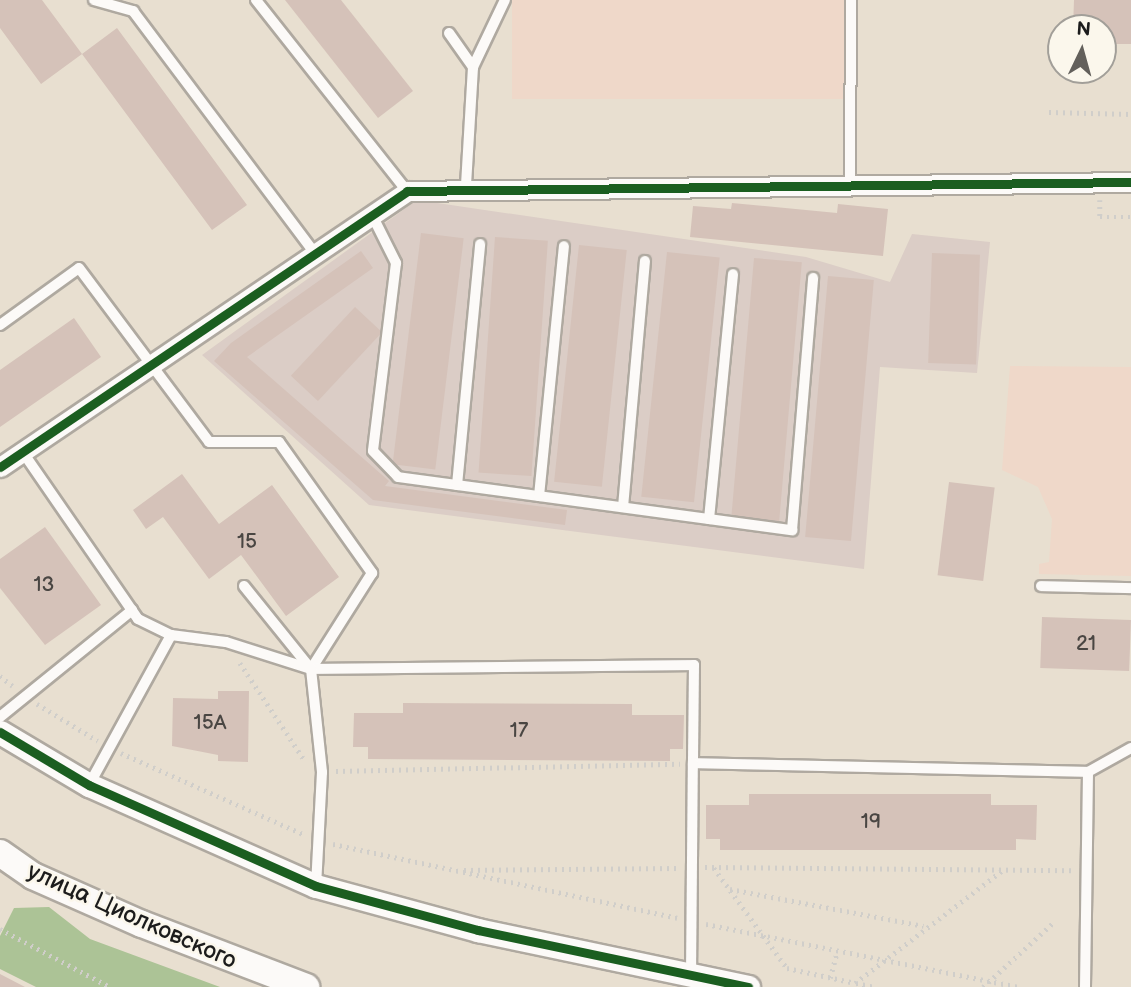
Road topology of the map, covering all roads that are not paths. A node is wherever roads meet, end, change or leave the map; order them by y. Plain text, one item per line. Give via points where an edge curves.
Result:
1 (94, 0) edge
2 (256, 0) edge
3 (505, 0) edge
4 (851, 0) edge
5 (449, 33) dead end
6 (473, 67) junction
7 (1131, 182) edge
8 (850, 184) junction
9 (466, 185) junction
10 (407, 191) junction
11 (372, 215) junction
12 (480, 244) dead end
13 (564, 246) dead end
14 (316, 256) junction
15 (645, 261) dead end
16 (733, 274) dead end
17 (813, 278) dead end
18 (0, 325) edge
19 (153, 364) junction
20 (22, 451) junction
21 (0, 467) edge
22 (457, 485) junction
23 (539, 496) junction
24 (623, 507) junction
25 (709, 519) junction
26 (244, 586) dead end
27 (1041, 586) dead end
28 (1131, 588) edge
29 (132, 610) junction
30 (171, 635) junction
31 (311, 669) junction
32 (0, 717) edge
33 (0, 732) edge
34 (1131, 748) edge
35 (693, 763) junction
36 (1088, 772) junction
37 (89, 785) junction
38 (0, 853) edge
39 (316, 886) junction
40 (691, 975) junction
41 (306, 987) edge
42 (748, 987) edge
43 (1084, 987) edge

1 - 14 lane via 133,11
2 - 10 lane
3 - 6 lane
4 - 8 lane
5 - 6 lane
6 - 9 lane
7 - 8 street
8 - 9 street
9 - 10 street
10 - 11 street
11 - 14 street
11 - 22 lane via 396,263 373,451 398,477
12 - 22 lane
13 - 23 lane
14 - 19 street
15 - 24 lane
16 - 25 lane
17 - 25 lane via 792,530
18 - 19 lane via 79,268
19 - 20 street
19 - 31 lane via 209,442 279,442 372,573
20 - 21 street
20 - 29 lane
22 - 23 lane
23 - 24 lane
24 - 25 lane
26 - 31 lane
27 - 28 lane
29 - 30 lane
29 - 32 lane via 29,699
30 - 31 lane via 226,642
30 - 37 lane
31 - 35 lane via 694,665
31 - 39 lane via 321,772
33 - 37 street
34 - 36 lane
35 - 36 lane
35 - 40 lane
36 - 43 lane
37 - 39 street
38 - 41 main road, улица Циолковского via 142,925
39 - 40 street via 478,930
40 - 42 street

